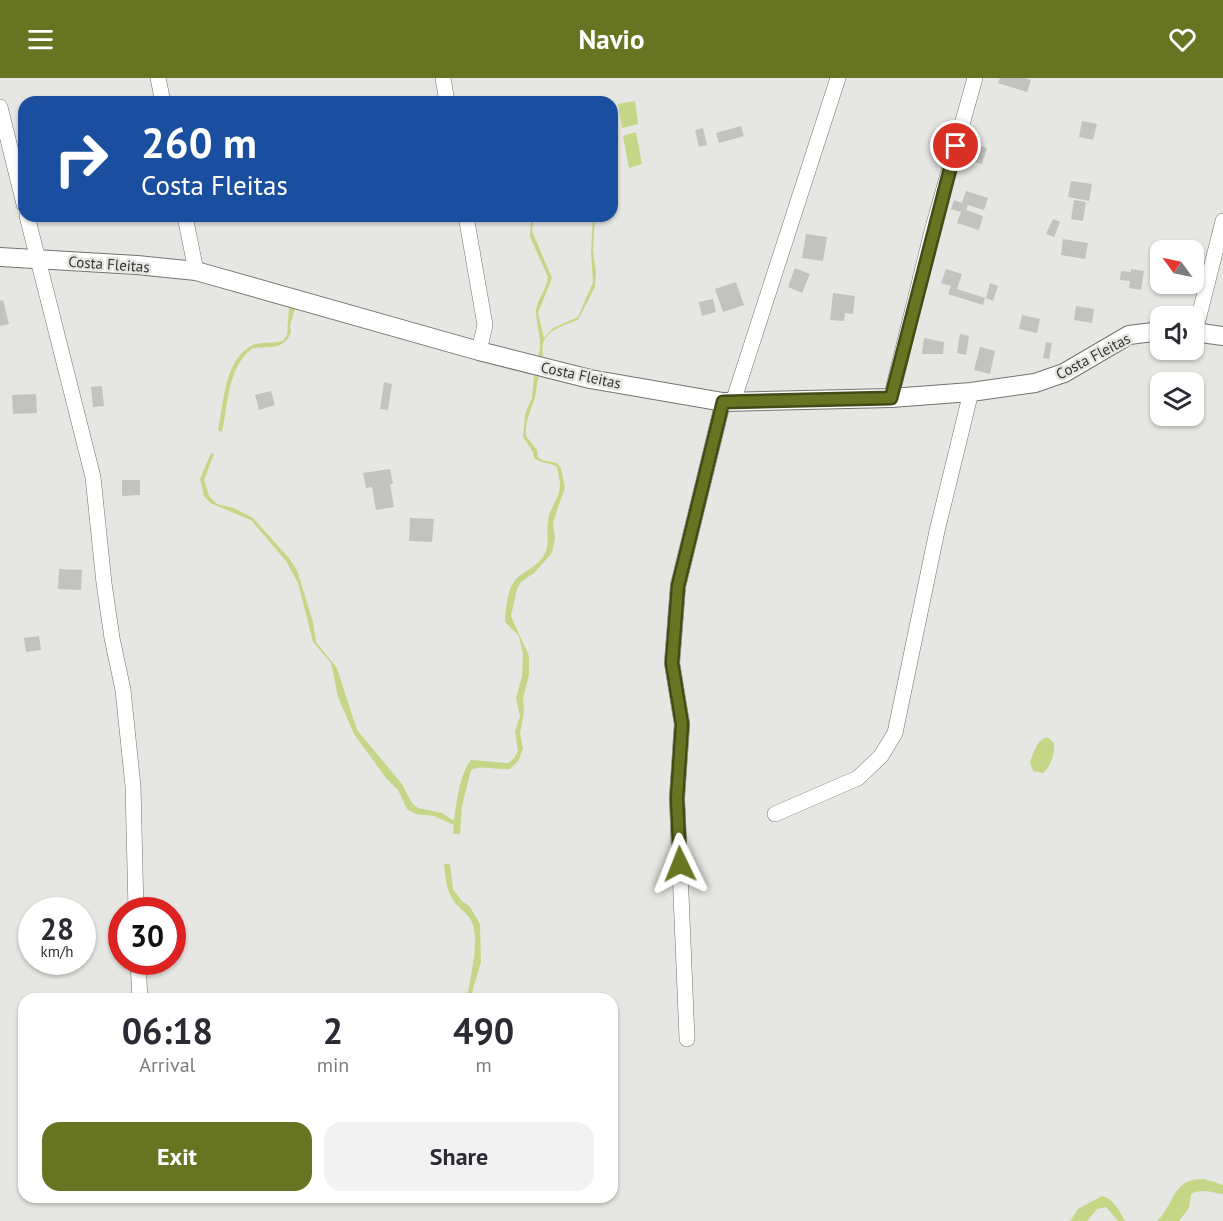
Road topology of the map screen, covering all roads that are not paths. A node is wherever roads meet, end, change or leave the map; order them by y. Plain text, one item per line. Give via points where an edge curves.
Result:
1 (158, 78) edge
2 (443, 78) edge
3 (838, 78) edge
4 (975, 78) edge
5 (162, 96) edge
6 (446, 96) edge
7 (0, 107) edge
8 (18, 180) edge
9 (1223, 221) edge
10 (29, 222) edge
11 (186, 222) edge
12 (467, 222) edge
13 (0, 257) edge
14 (38, 259) junction
15 (196, 271) junction
16 (1202, 306) edge
17 (1150, 332) edge
18 (1204, 333) edge
19 (1223, 336) edge
20 (479, 351) junction
21 (971, 392) junction
22 (891, 398) junction
23 (728, 402) junction
24 (776, 814) dead end
25 (136, 897) edge
26 (139, 975) edge
27 (140, 993) edge
28 (687, 1039) dead end

1 - 5 street
2 - 6 street
3 - 23 street
4 - 22 street
7 - 8 street
9 - 16 street
10 - 14 street
11 - 15 street
12 - 20 street via 485,325
13 - 14 main road, Costa Fleitas
14 - 15 main road, Costa Fleitas
14 - 25 street via 93,477 133,786
15 - 20 main road, Costa Fleitas
17 - 21 main road, Costa Fleitas via 1129,335 1049,379
18 - 19 main road
20 - 23 main road, Costa Fleitas via 591,379
21 - 22 main road, Costa Fleitas
21 - 24 street via 895,733 880,756 858,778
22 - 23 main road, Costa Fleitas
23 - 28 street via 678,586 672,663 682,724 677,798
26 - 27 street

